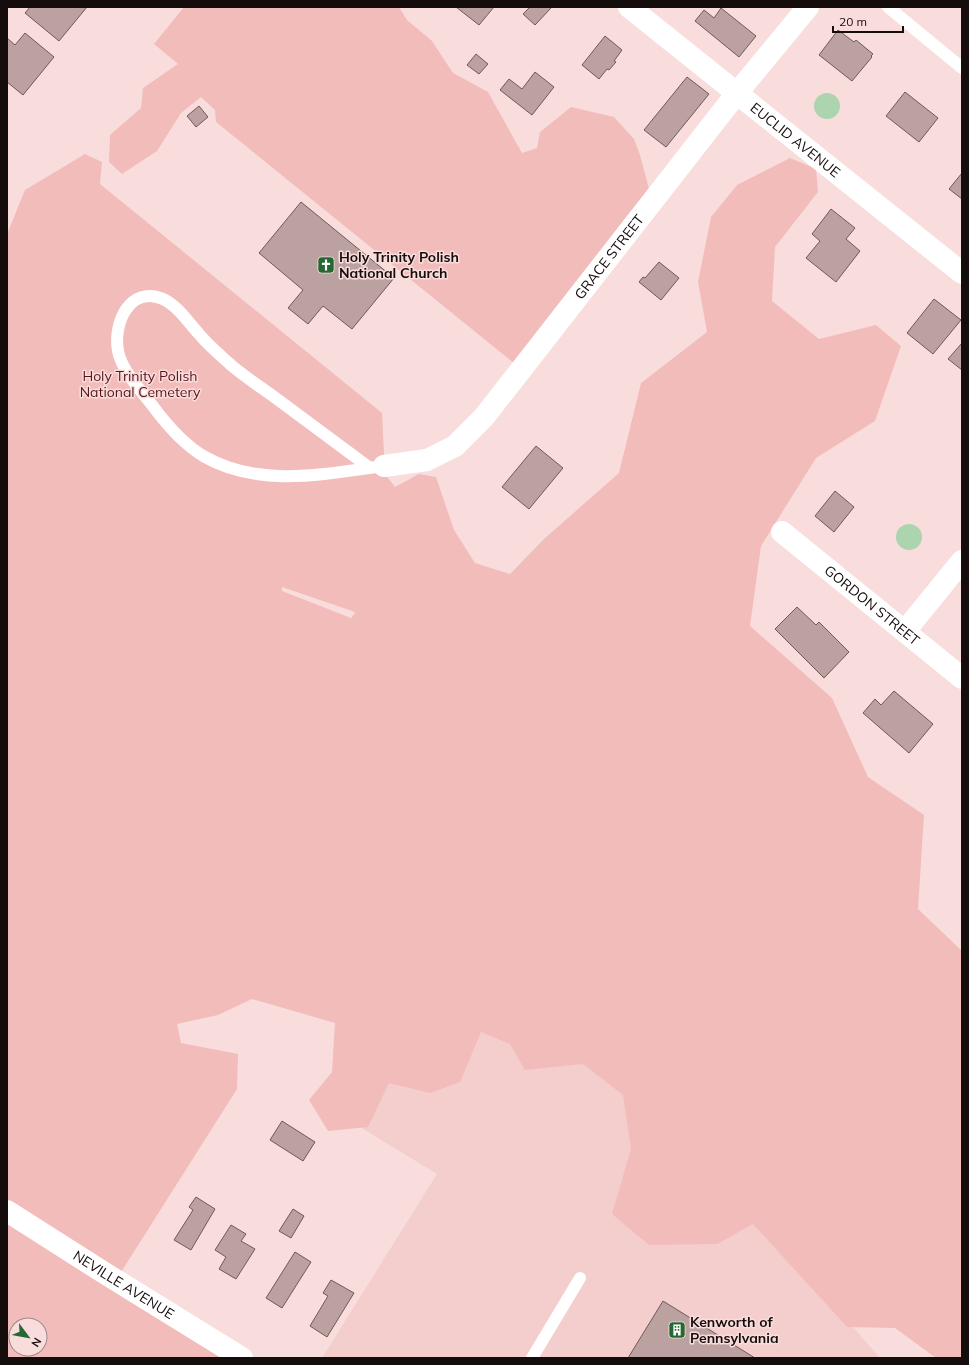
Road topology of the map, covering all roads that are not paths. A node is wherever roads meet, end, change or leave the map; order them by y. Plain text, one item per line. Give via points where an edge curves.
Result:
1 (629, 7) edge
2 (808, 7) edge
3 (888, 7) edge
4 (962, 68) edge
5 (737, 93) junction
6 (962, 273) edge
7 (377, 467) junction
8 (782, 532) dead end
9 (962, 561) edge
10 (905, 632) junction
11 (962, 678) edge
12 (7, 1211) edge
13 (580, 1278) dead end
14 (242, 1358) edge
15 (532, 1358) edge

1 - 5 street, EUCLID AVENUE
2 - 5 street, GRACE STREET
3 - 4 lane
5 - 6 street, EUCLID AVENUE
5 - 7 street, GRACE STREET via 484,417 455,446 427,460
7 - 7 lane via 309,476 276,476 246,473 205,457 191,448 166,423 122,363 117,334 126,308 135,300 148,296 163,299 179,310 200,336 231,365
8 - 10 street, GORDON STREET
9 - 10 street
10 - 11 street, GORDON STREET
12 - 14 street, NEVILLE AVENUE
13 - 15 lane

